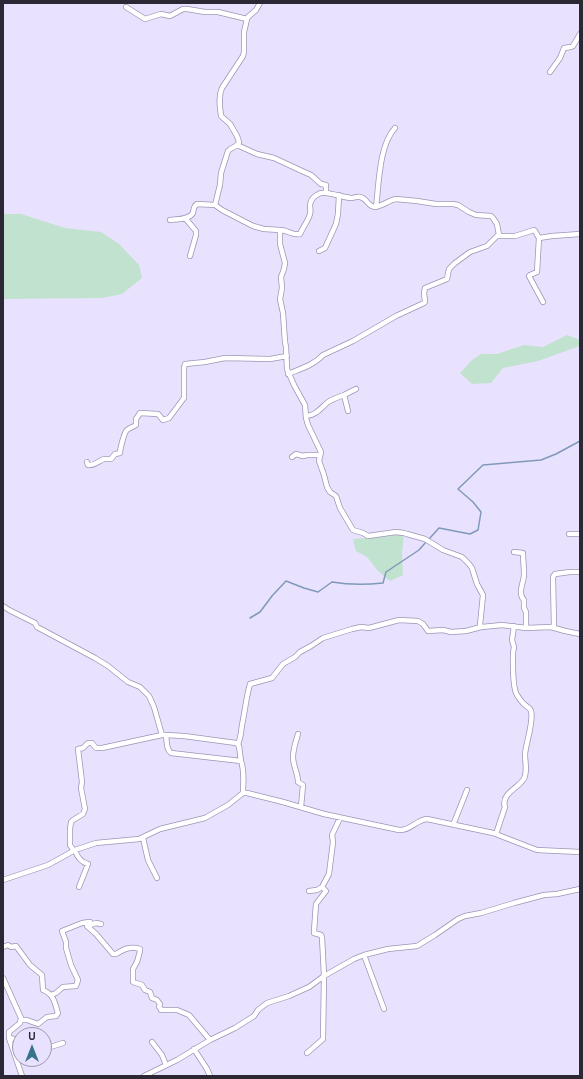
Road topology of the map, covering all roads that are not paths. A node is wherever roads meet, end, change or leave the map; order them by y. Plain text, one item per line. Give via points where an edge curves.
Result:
1 (260, 3) edge
2 (126, 7) dead end
3 (246, 19) junction
4 (580, 34) edge
5 (550, 72) dead end
6 (395, 128) dead end
7 (237, 145) junction
8 (326, 193) junction
9 (339, 196) junction
10 (215, 205) junction
11 (376, 207) junction
12 (185, 218) junction
13 (170, 220) dead end
14 (280, 230) junction
15 (580, 234) edge
16 (500, 235) junction
17 (539, 238) junction
18 (319, 251) dead end
19 (190, 256) dead end
20 (543, 302) dead end
21 (287, 356) junction
22 (288, 374) junction
23 (356, 390) dead end
24 (344, 395) junction
25 (348, 410) dead end
26 (306, 416) junction
27 (320, 455) junction
28 (292, 456) dead end
29 (87, 462) dead end
30 (569, 534) dead end
31 (580, 534) edge
32 (514, 552) dead end
33 (580, 572) edge
34 (3, 606) edge
35 (514, 626) junction
36 (481, 627) junction
37 (526, 628) junction
38 (554, 628) junction
39 (580, 634) edge
40 (298, 734) dead end
41 (164, 735) junction
42 (238, 744) junction
43 (242, 761) junction
44 (467, 790) dead end
45 (243, 793) junction
46 (301, 807) junction
47 (340, 818) junction
48 (453, 824) junction
49 (496, 834) junction
50 (143, 838) junction
51 (75, 850) junction
52 (580, 852) edge
53 (157, 878) dead end
54 (3, 880) edge
55 (79, 887) dead end
56 (322, 887) junction
57 (580, 889) edge
58 (309, 891) dead end
59 (3, 947) edge
60 (364, 955) junction
61 (324, 976) junction
62 (3, 978) edge
63 (51, 995) junction
64 (384, 1009) dead end
65 (21, 1020) junction
66 (8, 1038) junction
67 (12, 1039) edge
68 (210, 1040) junction
69 (152, 1042) dead end
70 (63, 1043) dead end
71 (52, 1046) edge
72 (194, 1049) junction
73 (307, 1053) dead end
74 (166, 1066) junction
75 (22, 1076) edge
76 (144, 1076) edge
77 (210, 1076) edge

1 - 3 street
2 - 3 street via 145,19 161,14 170,16 185,9 218,12
3 - 7 street via 244,52 220,92 221,116 238,136
4 - 5 street via 573,46 564,48
6 - 11 street via 386,142 382,156
7 - 8 street via 308,173 326,185
7 - 10 street via 228,152
8 - 9 street
8 - 14 street via 319,193 311,201 310,213 300,234
9 - 11 street via 364,198 370,206
9 - 18 street via 336,224 325,248
10 - 12 street via 197,204 190,216
10 - 14 street via 253,226
11 - 16 street via 396,199 458,205 476,215 491,216
12 - 13 street
12 - 19 street via 196,231
14 - 21 street via 280,244 285,262 280,298
15 - 17 street
16 - 17 street via 515,236 534,230
16 - 22 street via 487,246 470,252 455,263 449,268 447,279 425,288 424,303
17 - 20 street via 537,272 529,276
21 - 22 street
21 - 29 street via 270,359 225,358 185,364 184,398 170,418 163,420 158,414 140,413 136,418 136,425 125,431 120,453 92,466
22 - 26 street via 305,405
23 - 24 street
24 - 25 street
24 - 26 street
26 - 27 street
27 - 28 street
27 - 36 street via 319,461 327,487 336,496 354,531 368,536 389,532 404,533 425,539 465,559 472,568 483,595
30 - 31 street
32 - 37 street via 523,554 524,577 521,594 526,612
33 - 38 street via 554,574
34 - 41 street via 35,623 52,636 95,658 128,682 140,687 149,696
35 - 36 street
35 - 37 street
35 - 49 street via 514,689 530,709 532,716 526,750 526,774 505,800
36 - 42 street via 451,632 428,631 418,621 399,620 322,638 283,664 272,678 250,684
37 - 38 street
38 - 39 street
40 - 46 street via 293,757 298,782 303,786
41 - 42 street
41 - 43 street via 169,752 173,754
41 - 51 street via 102,748 96,748 88,743 78,749 85,809 83,814 71,822 70,845
42 - 43 street
43 - 45 street
44 - 48 street
45 - 46 street via 252,793
45 - 50 street via 220,811 205,818 160,829
46 - 47 street
47 - 48 street via 399,830 407,829 422,819
47 - 56 street via 332,835 329,874
48 - 49 street
49 - 52 street via 537,850
50 - 51 street via 96,843
50 - 53 street via 148,860
51 - 54 street via 48,865
51 - 55 street via 81,860 88,864
56 - 58 street
56 - 61 street via 326,891 316,904 314,931 322,937
57 - 60 street via 544,895 465,916 417,946
59 - 63 street via 16,946 30,965 42,975 44,990
60 - 61 street
60 - 64 street
61 - 68 street via 289,996 266,1003 252,1018
61 - 73 street via 323,1039
62 - 65 street
63 - 65 street via 58,1014 56,1016 47,1017 38,1024
63 - 68 street via 64,987 76,986 78,980 62,931 94,920 99,924 87,926 113,954 129,948 140,949 133,969 133,982 150,992 152,998 160,1004 161,1010 177,1010 189,1015
65 - 66 street via 9,1032
66 - 67 street
66 - 75 street
68 - 72 street
69 - 74 street
70 - 71 street
72 - 74 street
72 - 77 street
74 - 76 street

